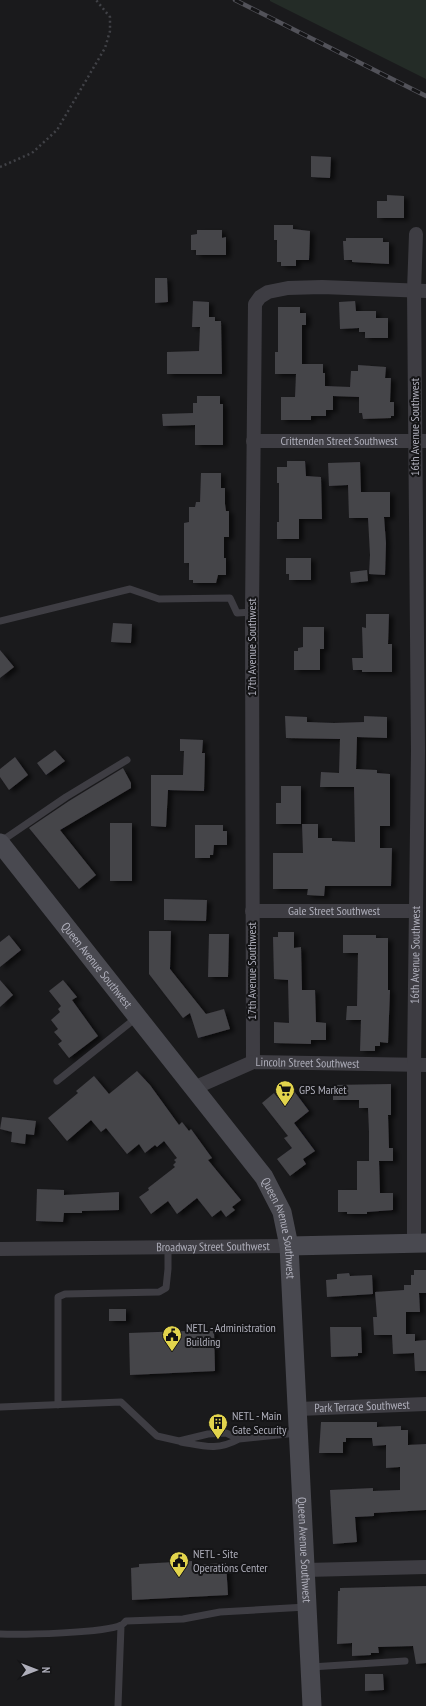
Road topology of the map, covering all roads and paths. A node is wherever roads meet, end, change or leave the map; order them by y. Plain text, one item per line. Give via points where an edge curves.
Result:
1 (96, 0) edge
2 (0, 167) edge
3 (416, 234) dead end
4 (420, 291) edge
5 (253, 441) junction
6 (421, 441) edge
7 (252, 612) junction
8 (0, 621) edge
9 (422, 751) edge
10 (128, 760) dead end
11 (0, 843) edge
12 (252, 911) junction
13 (415, 911) junction
14 (138, 1016) junction
15 (253, 1062) junction
16 (420, 1065) edge
17 (57, 1082) dead end
18 (194, 1088) junction
19 (420, 1243) edge
20 (289, 1246) junction
21 (168, 1247) junction
22 (0, 1249) edge
23 (426, 1404) edge
24 (58, 1405) junction
25 (0, 1407) edge
26 (298, 1409) junction
27 (299, 1433) junction
28 (239, 1439) junction
29 (179, 1441) junction
30 (426, 1567) edge
31 (306, 1570) junction
32 (308, 1607) junction
33 (121, 1626) junction
34 (0, 1634) edge
35 (405, 1661) dead end
36 (310, 1667) junction
37 (118, 1706) edge
38 (312, 1706) edge

1 - 2 path via 110,17 110,31 105,48 57,130 32,153
3 - 4 street, 16th Avenue Southwest
4 - 5 street, 17th Avenue Southwest via 288,288 268,292 260,297 255,304
4 - 6 street, 16th Avenue Southwest
5 - 6 street, Crittenden Street Southwest
5 - 7 street, 17th Avenue Southwest
6 - 9 street, 16th Avenue Southwest
7 - 8 lane via 238,613 230,598 159,599 130,589
7 - 12 street, 17th Avenue Southwest
9 - 13 street, 16th Avenue Southwest
10 - 11 lane via 66,797
11 - 14 main road, Queen Avenue Southwest
12 - 13 street, Gale Street Southwest
12 - 15 street, 17th Avenue Southwest
13 - 16 street, 16th Avenue Southwest
14 - 17 lane
14 - 18 main road, Queen Avenue Southwest
15 - 16 street, Lincoln Street Southwest
15 - 18 street, Lincoln Street Southwest
16 - 19 street, 16th Avenue Southwest
18 - 20 main road, Queen Avenue Southwest via 271,1188 282,1212
19 - 20 main road, Broadway Street Southwest
20 - 21 street, Broadway Street Southwest
20 - 26 main road, Queen Avenue Southwest
21 - 22 street, Broadway Street Southwest
21 - 24 lane via 166,1288 159,1292 65,1294 58,1297
23 - 26 street, Park Terrace Southwest
24 - 25 lane
24 - 29 lane via 121,1402 157,1436
26 - 27 main road, Queen Avenue Southwest
27 - 28 lane
27 - 31 main road, Queen Avenue Southwest
28 - 29 lane via 226,1433 208,1434
28 - 29 lane via 226,1446 209,1447
30 - 31 street
31 - 32 main road, Queen Avenue Southwest
32 - 33 lane via 220,1612 183,1619 126,1621
32 - 36 main road, Queen Avenue Southwest
33 - 34 lane via 53,1633
33 - 37 lane
35 - 36 lane
36 - 38 main road, Queen Avenue Southwest

